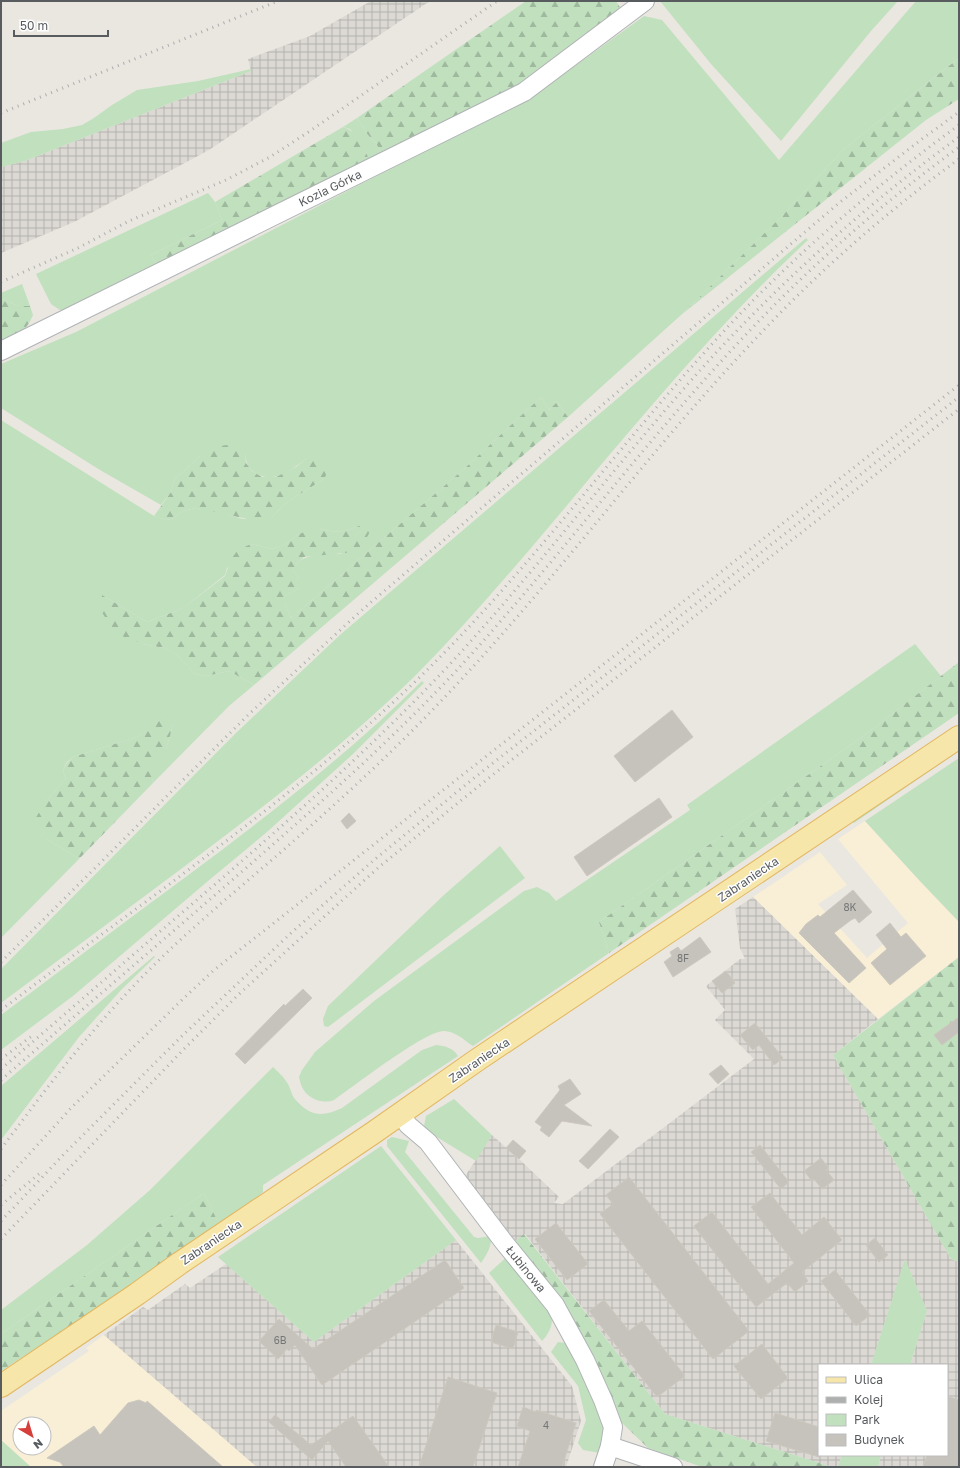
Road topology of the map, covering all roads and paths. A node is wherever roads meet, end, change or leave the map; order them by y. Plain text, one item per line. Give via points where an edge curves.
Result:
1 (645, 1) edge
2 (1, 351) edge
3 (959, 738) edge
4 (401, 1114) junction
5 (1, 1386) edge
6 (610, 1446) junction
7 (603, 1467) edge
8 (673, 1467) edge

1 - 2 street, Kozia Górka via 524,92
3 - 4 main road, Zabraniecka
4 - 5 main road, Zabraniecka via 190,1255
4 - 6 street, Łubinowa via 408,1125 428,1142 555,1305 603,1400 613,1427
6 - 7 street, Łubinowa
6 - 8 street

